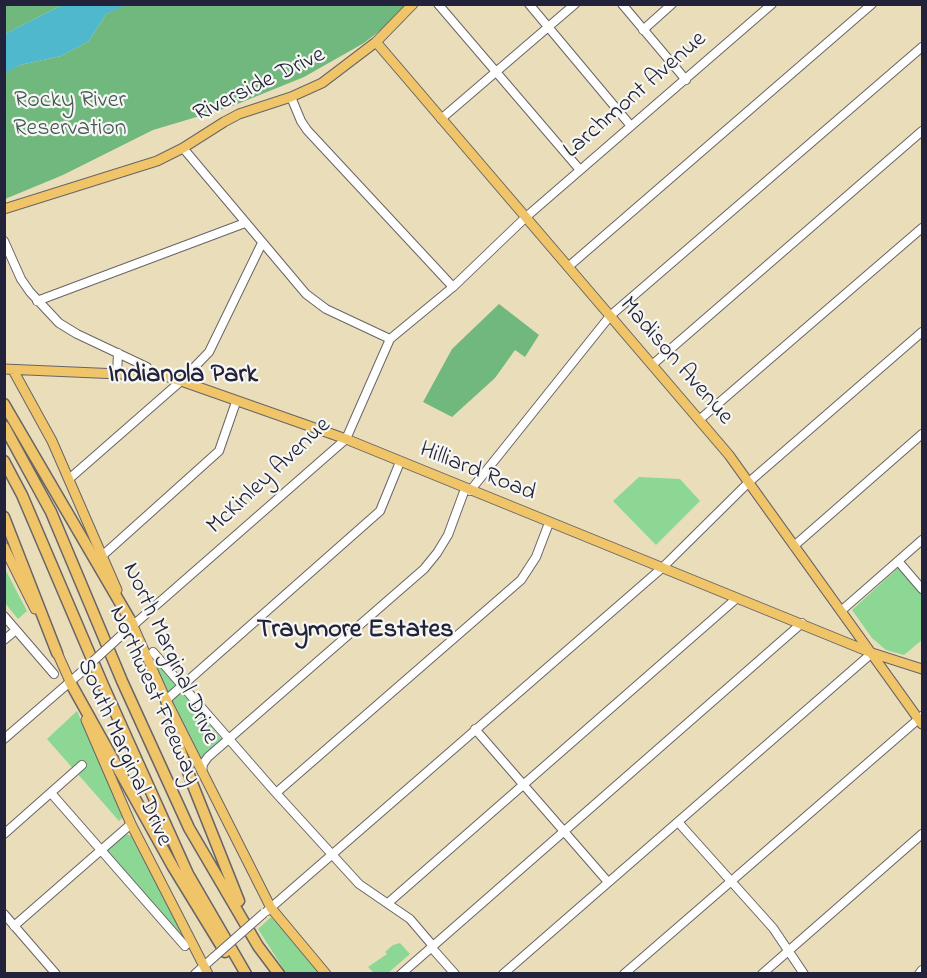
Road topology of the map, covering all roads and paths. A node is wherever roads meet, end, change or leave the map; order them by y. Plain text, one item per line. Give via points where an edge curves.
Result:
1 (413, 4) edge
2 (438, 4) edge
3 (529, 4) edge
4 (575, 4) edge
5 (621, 4) edge
6 (672, 4) edge
7 (772, 4) edge
8 (872, 4) edge
9 (548, 28) junction
10 (643, 30) junction
11 (376, 42) junction
12 (922, 47) edge
13 (496, 72) junction
14 (686, 80) junction
15 (291, 97) junction
16 (441, 119) junction
17 (631, 126) junction
18 (922, 131) edge
19 (183, 148) junction
20 (580, 170) junction
21 (4, 210) edge
22 (525, 217) junction
23 (245, 223) junction
24 (922, 228) edge
25 (4, 241) edge
26 (262, 243) junction
27 (568, 267) junction
28 (453, 287) junction
29 (38, 300) junction
30 (610, 316) junction
31 (922, 332) edge
32 (390, 339) junction
33 (118, 353) junction
34 (652, 365) junction
35 (147, 367) dead end
36 (9, 370) edge
37 (117, 374) junction
38 (182, 381) junction
39 (236, 402) junction
40 (4, 404) edge
41 (699, 420) junction
42 (4, 426) edge
43 (922, 434) edge
44 (346, 439) junction
45 (4, 461) edge
46 (400, 462) junction
47 (69, 480) junction
48 (749, 482) junction
49 (467, 490) junction
50 (4, 517) edge
51 (549, 524) junction
52 (922, 540) edge
53 (794, 546) junction
54 (4, 547) edge
55 (102, 556) junction
56 (898, 561) junction
57 (662, 568) junction
58 (922, 589) edge
59 (737, 598) junction
60 (840, 610) junction
61 (4, 616) edge
62 (802, 623) junction
63 (130, 628) junction
64 (16, 630) junction
65 (4, 640) edge
66 (57, 652) junction
67 (153, 652) dead end
68 (872, 653) junction
69 (922, 669) edge
70 (54, 674) dead end
71 (74, 678) junction
72 (183, 686) junction
73 (166, 700) junction
74 (921, 720) edge
75 (475, 729) junction
76 (4, 739) edge
77 (229, 740) junction
78 (194, 754) junction
79 (208, 757) junction
80 (82, 765) dead end
81 (201, 772) junction
82 (523, 785) junction
83 (51, 793) junction
84 (276, 793) junction
85 (678, 822) junction
86 (131, 824) junction
87 (563, 832) junction
88 (4, 834) edge
89 (922, 834) edge
90 (101, 849) junction
91 (331, 855) junction
92 (731, 881) junction
93 (608, 882) junction
94 (388, 903) junction
95 (268, 911) junction
96 (4, 914) edge
97 (14, 926) junction
98 (185, 946) dead end
99 (432, 946) junction
100 (789, 950) junction
101 (206, 970) edge
102 (922, 970) edge
103 (56, 974) edge
104 (195, 974) edge
105 (244, 974) edge
106 (280, 974) edge
107 (326, 974) edge
108 (401, 974) edge
109 (454, 974) edge
110 (503, 974) edge
111 (624, 974) edge
112 (762, 974) edge
113 (804, 974) edge
114 (919, 974) edge

1 - 11 main road, Riverside Drive
2 - 13 street
3 - 9 street
4 - 9 street
5 - 10 street
6 - 10 street
7 - 14 street, Larchmont Avenue
8 - 27 street
9 - 13 street
9 - 17 street
10 - 14 street
11 - 15 main road, Riverside Drive via 322,83
11 - 16 main road, Madison Avenue
12 - 30 street
13 - 16 street
13 - 20 street
14 - 17 street, Larchmont Avenue
15 - 19 main road, Riverside Drive via 239,114
15 - 28 street via 307,130
16 - 22 main road, Madison Avenue
17 - 20 street, Larchmont Avenue
18 - 34 street
19 - 21 main road, Riverside Drive via 157,161
19 - 23 street
20 - 22 street, Larchmont Avenue
22 - 27 main road, Madison Avenue
22 - 28 street, McKinley Avenue
23 - 26 street
23 - 29 street
24 - 41 street
25 - 29 street via 21,279
26 - 32 street via 317,303
26 - 38 street via 215,343
27 - 30 main road, Madison Avenue
28 - 32 street, McKinley Avenue
29 - 33 street via 58,323
30 - 34 main road, Madison Avenue
30 - 49 street
31 - 48 street
32 - 44 street, McKinley Avenue
33 - 35 street
33 - 37 street
34 - 41 main road, Madison Avenue
36 - 37 main road, Hilliard Road
36 - 47 main road, North Marginal Drive via 52,441
37 - 38 main road, Hilliard Road via 165,376
38 - 39 main road, Hilliard Road
38 - 47 street
39 - 44 main road, Hilliard Road
39 - 55 street via 219,451
40 - 63 highway
41 - 48 main road, Madison Avenue
42 - 106 highway, Northwest Freeway via 51,512 189,828 258,946
43 - 53 street
44 - 46 main road, Hilliard Road
44 - 63 street, McKinley Avenue
45 - 105 highway, Northwest Freeway via 188,874
46 - 49 main road, Hilliard Road
46 - 72 street via 380,511
47 - 55 main road, North Marginal Drive
48 - 53 main road, Madison Avenue
48 - 57 street
49 - 51 main road, Hilliard Road
49 - 77 street via 448,535 424,569
50 - 66 highway
51 - 57 main road, Hilliard Road
51 - 84 street via 536,557 521,580
52 - 56 street
53 - 60 main road, Madison Avenue
54 - 66 main road, South Marginal Drive
55 - 63 main road, North Marginal Drive
56 - 58 street
56 - 60 street
57 - 59 main road, Hilliard Road
57 - 75 street
59 - 62 main road, Hilliard Road
59 - 82 street
60 - 68 main road, Madison Avenue
61 - 64 street
62 - 68 main road, Hilliard Road
62 - 87 street
63 - 71 street, McKinley Avenue, bridge
63 - 73 main road, North Marginal Drive
64 - 65 street
64 - 70 street
66 - 71 main road, South Marginal Drive
67 - 72 street
68 - 69 main road, Hilliard Road
68 - 74 main road, Madison Avenue
68 - 85 street
71 - 76 street, McKinley Avenue
71 - 86 main road, South Marginal Drive
71 - 105 highway via 173,867 219,942
72 - 73 street
72 - 77 street
73 - 78 main road, North Marginal Drive
73 - 106 highway via 174,733 236,895
74 - 92 street
75 - 82 street
75 - 91 street
77 - 79 street
77 - 84 street
78 - 79 street
78 - 81 main road, North Marginal Drive
79 - 81 street
80 - 83 street
81 - 95 main road, North Marginal Drive
82 - 87 street
82 - 94 street
83 - 88 street
83 - 90 street
84 - 91 street
85 - 92 street
85 - 93 street
86 - 90 street
86 - 101 main road, South Marginal Drive
87 - 93 street
87 - 99 street
89 - 100 street
90 - 97 street
90 - 98 street
91 - 94 street via 359,884
91 - 95 street
92 - 100 street
92 - 111 street
93 - 110 street
94 - 99 street via 410,919
95 - 101 street, bridge via 214,957
95 - 107 main road, North Marginal Drive
96 - 97 street
97 - 103 street
99 - 108 street
99 - 109 street
100 - 112 street
100 - 113 street
101 - 104 street
102 - 114 street

